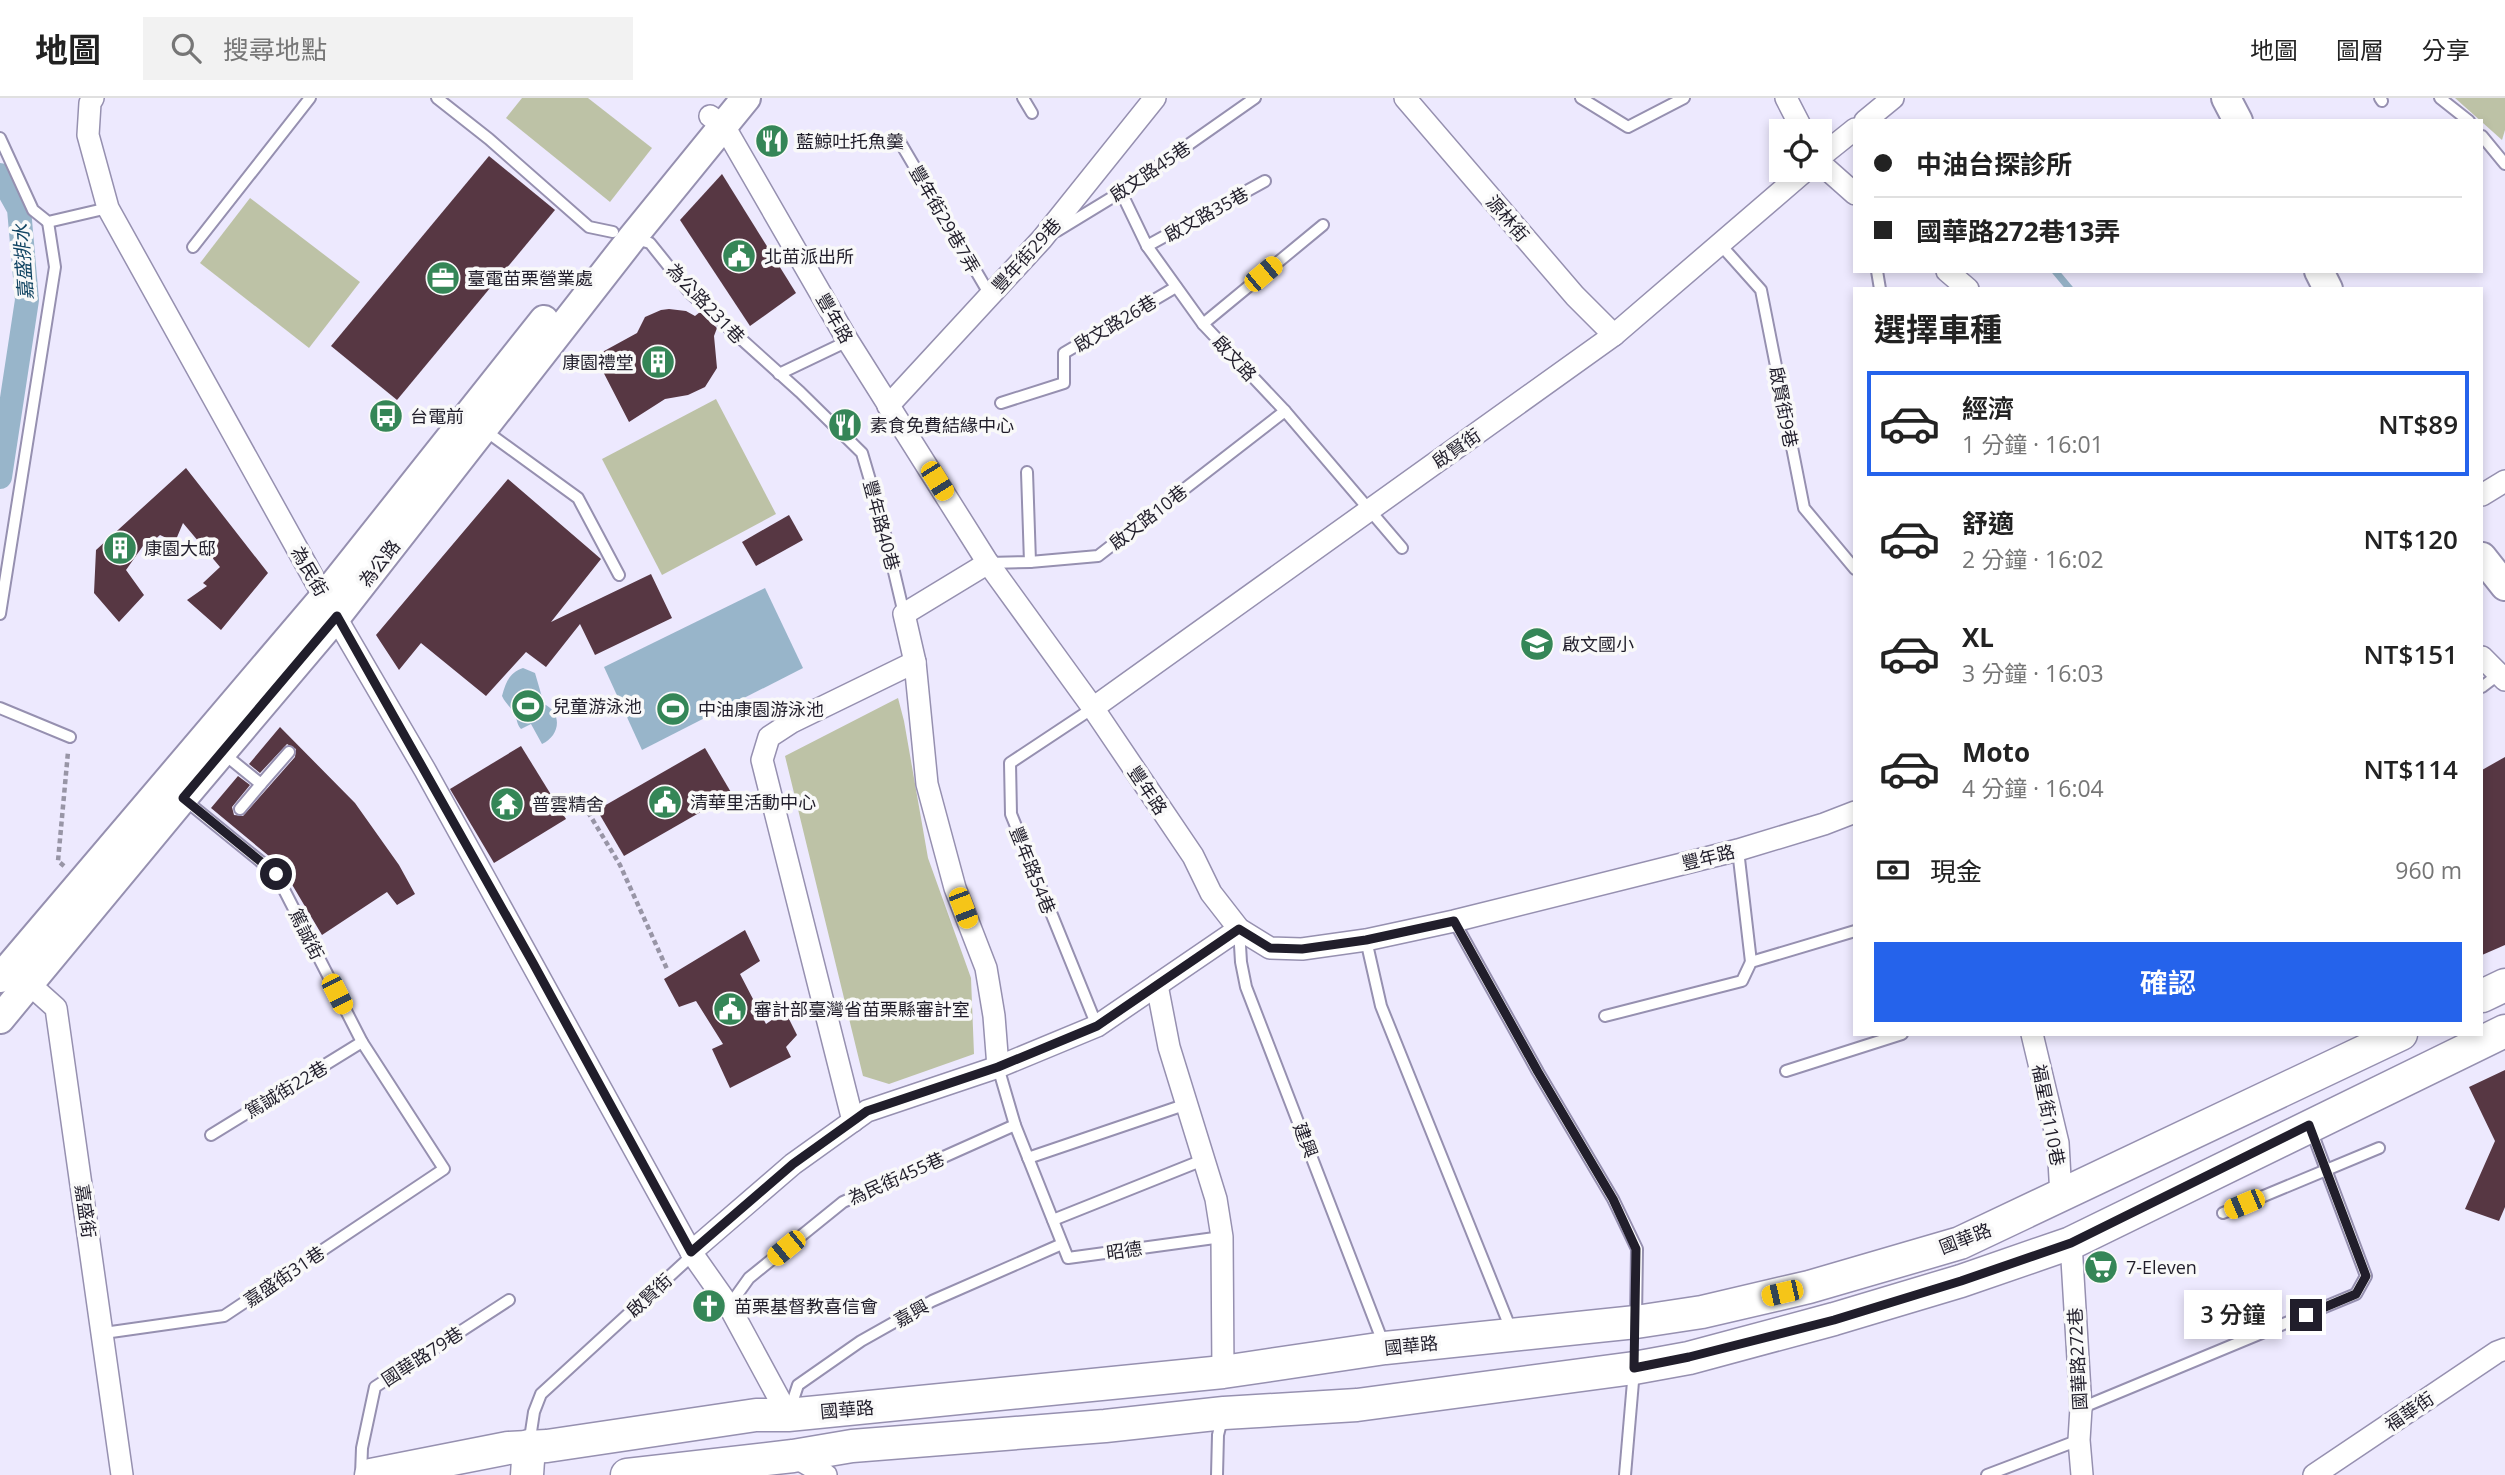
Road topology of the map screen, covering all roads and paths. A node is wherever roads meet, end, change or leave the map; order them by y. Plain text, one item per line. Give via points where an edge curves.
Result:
1 (93, 98) edge
2 (310, 98) edge
3 (436, 98) edge
4 (746, 98) edge
5 (1023, 98) edge
6 (1155, 98) edge
7 (1255, 98) edge
8 (1405, 98) edge
9 (1581, 98) edge
10 (1684, 98) edge
11 (1786, 98) edge
12 (1893, 98) edge
13 (2226, 98) edge
14 (2440, 98) edge
15 (720, 113) edge
16 (1032, 113) dead end
17 (1797, 119) edge
18 (1867, 119) edge
19 (2237, 119) edge
20 (2466, 119) edge
21 (1853, 131) edge
22 (2483, 137) edge
23 (0, 138) edge
24 (900, 142) dead end
25 (1832, 147) edge
26 (2505, 164) edge
27 (1832, 174) edge
28 (1265, 181) dead end
29 (1791, 182) edge
30 (1121, 192) junction
31 (1853, 192) edge
32 (108, 208) junction
33 (48, 222) junction
34 (1323, 225) dead end
35 (622, 235) junction
36 (1042, 240) junction
37 (1719, 243) junction
38 (1147, 246) junction
39 (193, 247) dead end
40 (1949, 273) edge
41 (1176, 287) junction
42 (1966, 287) edge
43 (990, 295) junction
44 (1203, 324) junction
45 (1614, 335) junction
46 (848, 341) junction
47 (779, 374) junction
48 (1001, 403) dead end
49 (888, 406) junction
50 (1284, 411) junction
51 (475, 423) junction
52 (1027, 472) dead end
53 (2505, 481) edge
54 (2483, 494) edge
55 (1370, 509) junction
56 (1402, 548) dead end
57 (2483, 558) edge
58 (1030, 562) junction
59 (988, 564) junction
60 (1853, 567) edge
61 (619, 575) dead end
62 (2505, 586) edge
63 (2, 589) edge
64 (331, 607) junction
65 (0, 614) edge
66 (904, 614) junction
67 (2483, 658) edge
68 (915, 662) junction
69 (2502, 677) edge
70 (2483, 686) edge
71 (0, 708) edge
72 (1093, 708) junction
73 (70, 737) joint
74 (222, 752) junction
75 (289, 752) dead end
76 (261, 784) junction
77 (174, 790) junction
78 (240, 808) dead end
79 (588, 812) dead end
80 (1853, 813) edge
81 (1738, 850) junction
82 (82, 881) junction
83 (1454, 921) junction
84 (1239, 929) junction
85 (1853, 932) edge
86 (1366, 940) junction
87 (1751, 962) junction
88 (667, 969) dead end
89 (13, 976) edge
90 (1157, 985) junction
91 (2505, 985) edge
92 (2483, 996) edge
93 (1605, 1016) dead end
94 (0, 1019) edge
95 (1097, 1026) junction
96 (2505, 1031) edge
97 (1896, 1036) edge
98 (2032, 1036) edge
99 (2397, 1036) edge
100 (362, 1042) junction
101 (998, 1067) junction
102 (1786, 1071) dead end
103 (1187, 1104) junction
104 (853, 1121) junction
105 (1015, 1125) junction
106 (2309, 1125) junction
107 (211, 1135) dead end
108 (2379, 1147) dead end
109 (1028, 1158) junction
110 (1203, 1160) junction
111 (2326, 1168) junction
112 (444, 1169) joint
113 (2061, 1196) junction
114 (2223, 1213) dead end
115 (1053, 1220) junction
116 (1222, 1237) junction
117 (2071, 1243) junction
118 (1062, 1244) junction
119 (691, 1252) junction
120 (509, 1300) dead end
121 (729, 1306) junction
122 (1636, 1322) junction
123 (104, 1333) junction
124 (1513, 1335) junction
125 (1385, 1348) junction
126 (2502, 1354) edge
127 (1634, 1368) junction
128 (1223, 1372) junction
129 (2081, 1408) junction
130 (1224, 1413) junction
131 (788, 1415) junction
132 (2079, 1440) junction
133 (528, 1461) edge
134 (795, 1466) edge
135 (122, 1475) edge
136 (361, 1475) edge
137 (371, 1475) edge
138 (627, 1475) edge
139 (826, 1475) edge
140 (1217, 1475) edge
141 (1625, 1475) edge
142 (1987, 1475) edge
143 (2082, 1475) edge
144 (2314, 1475) edge

1 - 32 street, 為民街 via 88,135
2 - 39 lane
3 - 35 lane, 為公路231巷 via 589,226
4 - 15 street, 為公路
5 - 16 lane
6 - 36 street, 豐年街29巷
7 - 30 lane, 啟文路45巷
8 - 45 street, 源林街
9 - 10 lane via 1628,127
11 - 17 street
12 - 18 street
13 - 19 street
14 - 20 lane
15 - 35 street, 為公路
15 - 46 street, 豐年路
21 - 25 street
22 - 26 lane
23 - 33 lane via 33,210
24 - 43 lane, 豐年街29巷7弄
27 - 31 street
28 - 38 lane, 啟文路35巷
29 - 37 street, 啟賢街
30 - 36 lane, 啟文路45巷
30 - 38 lane, 啟文路
32 - 33 lane
32 - 64 street, 為民街
33 - 63 lane via 55,267
34 - 44 lane
35 - 47 lane, 為公路231巷 via 650,243 690,293
35 - 51 street, 為公路
36 - 43 street, 豐年街29巷
37 - 45 street, 啟賢街
37 - 60 lane, 啟賢街9巷 via 1761,290 1804,508
38 - 41 lane, 啟文路
40 - 42 street
41 - 44 lane, 啟文路
41 - 48 lane, 啟文路26巷 via 1065,353 1064,383
43 - 49 street, 豐年街29巷
44 - 50 lane, 啟文路
45 - 55 street, 啟賢街
46 - 47 lane
46 - 49 street, 豐年路
47 - 66 lane, 豐年路40巷 via 862,453
49 - 59 street, 豐年路
50 - 55 lane, 啟文路
50 - 58 lane, 啟文路10巷 via 1098,556
51 - 61 lane via 578,498
51 - 64 street, 為公路
52 - 58 lane
53 - 54 street
55 - 56 lane, 啟文路
55 - 72 street, 啟賢街
57 - 62 street
58 - 59 lane, 啟文路10巷
59 - 66 street
59 - 72 street, 豐年路
63 - 65 lane
64 - 74 street, 為公路
64 - 77 street, 為公路
64 - 119 street, 為民街
66 - 68 street
67 - 69 street
68 - 101 street via 927,784 955,888 986,968
68 - 104 street via 792,722 769,737 762,760
69 - 70 lane
71 - 73 lane
72 - 84 street, 豐年路 via 1193,856 1211,893
72 - 95 lane, 豐年路54巷 via 1010,762 1011,814
73 - 82 path via 58,861
74 - 76 lane
74 - 77 street, 為公路
75 - 76 lane
76 - 78 lane
77 - 82 street, 為公路
77 - 89 street, 為公路
77 - 100 lane, 篤誠街 via 276,874
79 - 88 path via 620,865
80 - 81 street, 豐年路
81 - 83 street, 豐年路
81 - 87 lane
82 - 89 street, 為公路
83 - 86 street, 豐年路
83 - 122 lane via 1613,1199 1636,1249
84 - 86 street, 豐年路 via 1270,948 1302,949
84 - 90 street, 啟賢街
84 - 125 lane, 建興 via 1246,987
85 - 87 lane
86 - 124 lane via 1381,1006
87 - 93 lane via 1742,981
89 - 94 street, 為公路
89 - 123 street, 嘉盛街 via 56,1008
90 - 95 street, 啟賢街
90 - 103 street
91 - 92 main road
95 - 101 street, 啟賢街
96 - 106 main road, 國華路
97 - 102 lane
98 - 113 street, 福星街110巷 via 2059,1143
99 - 113 main road, 國華路
100 - 107 lane, 篤誠街22巷
100 - 112 lane, 篤誠街
101 - 104 street, 啟賢街 via 867,1111
101 - 105 lane
103 - 109 lane
103 - 110 street
104 - 119 street, 啟賢街 via 793,1164
105 - 109 lane
105 - 121 lane, 為民街455巷 via 843,1202 749,1278
106 - 111 lane
106 - 117 main road, 國華路
108 - 111 lane
109 - 115 lane
110 - 115 lane
110 - 116 street
111 - 114 lane
111 - 129 lane via 2366,1276 2356,1294
112 - 123 lane, 嘉盛街31巷 via 224,1316
113 - 117 main road
113 - 122 main road, 國華路 via 1959,1244 1809,1287
115 - 118 lane
116 - 118 lane, 昭德 via 1068,1258
116 - 128 street
117 - 127 main road, 國華路 via 1834,1320
117 - 129 street, 國華路272巷
118 - 131 lane, 嘉興 via 932,1301 861,1340 798,1385
119 - 121 street, 為民街
119 - 133 lane, 啟賢街 via 541,1395 534,1412
120 - 136 lane, 國華路79巷 via 375,1387
121 - 131 street, 為民街
122 - 124 main road, 國華路
122 - 127 main road
123 - 135 street, 嘉盛街
124 - 125 main road, 國華路
125 - 128 main road, 國華路
126 - 144 street, 福華街
127 - 130 main road, 國華路 via 1357,1405
127 - 141 lane
128 - 130 main road
128 - 131 main road, 國華路
129 - 132 street, 國華路272巷
130 - 134 main road, 國華路 via 852,1446
130 - 140 lane
131 - 133 main road, 國華路 via 756,1415 555,1445
131 - 134 main road
132 - 142 lane
132 - 143 street, 國華路272巷
133 - 137 main road, 國華路 via 508,1448
134 - 138 main road, 國華路
134 - 139 street

